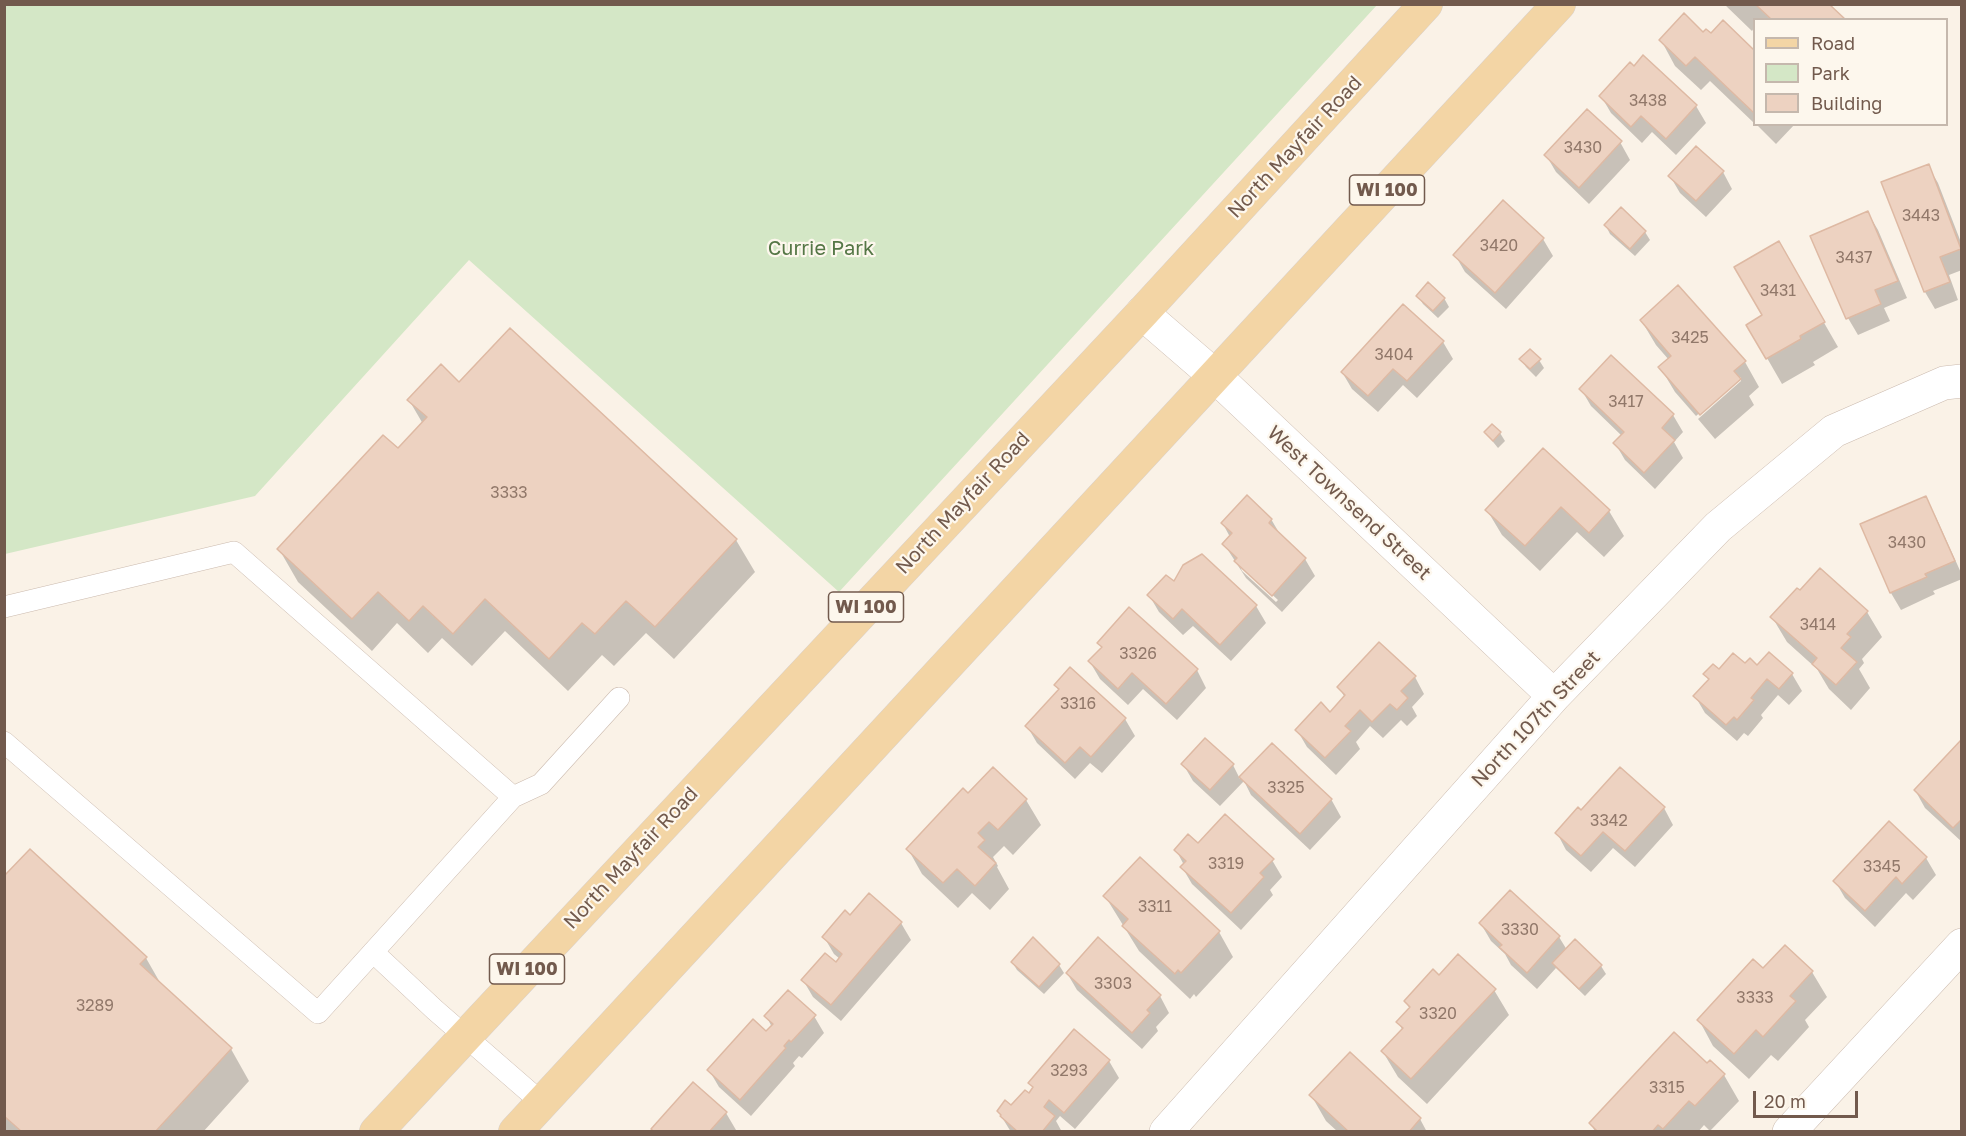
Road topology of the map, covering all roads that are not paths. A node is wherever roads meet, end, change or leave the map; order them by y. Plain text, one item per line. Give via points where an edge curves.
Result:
1 (1426, 4) edge
2 (1559, 4) edge
3 (1142, 313) junction
4 (1215, 376) junction
5 (1962, 381) edge
6 (4, 607) edge
7 (1554, 696) junction
8 (619, 698) dead end
9 (4, 742) edge
10 (513, 797) junction
11 (1962, 945) edge
12 (373, 952) junction
13 (465, 1035) junction
14 (542, 1103) junction
15 (376, 1131) edge
16 (515, 1131) edge
17 (1166, 1131) edge
18 (1789, 1131) edge

1 - 3 main road, North Mayfair Road / WI 100
2 - 4 main road, WI 100
3 - 4 street, West Townsend Street
3 - 13 main road, North Mayfair Road / WI 100
4 - 7 street, West Townsend Street
4 - 14 main road, WI 100
5 - 7 street, North 107th Street via 1944,383 1834,431 1718,527
6 - 10 lane via 234,552
7 - 17 street, North 107th Street
8 - 10 lane via 541,784
9 - 12 lane via 318,1013
10 - 12 lane
11 - 18 street
12 - 13 lane
13 - 14 lane
13 - 15 main road, North Mayfair Road / WI 100
14 - 16 main road, WI 100

